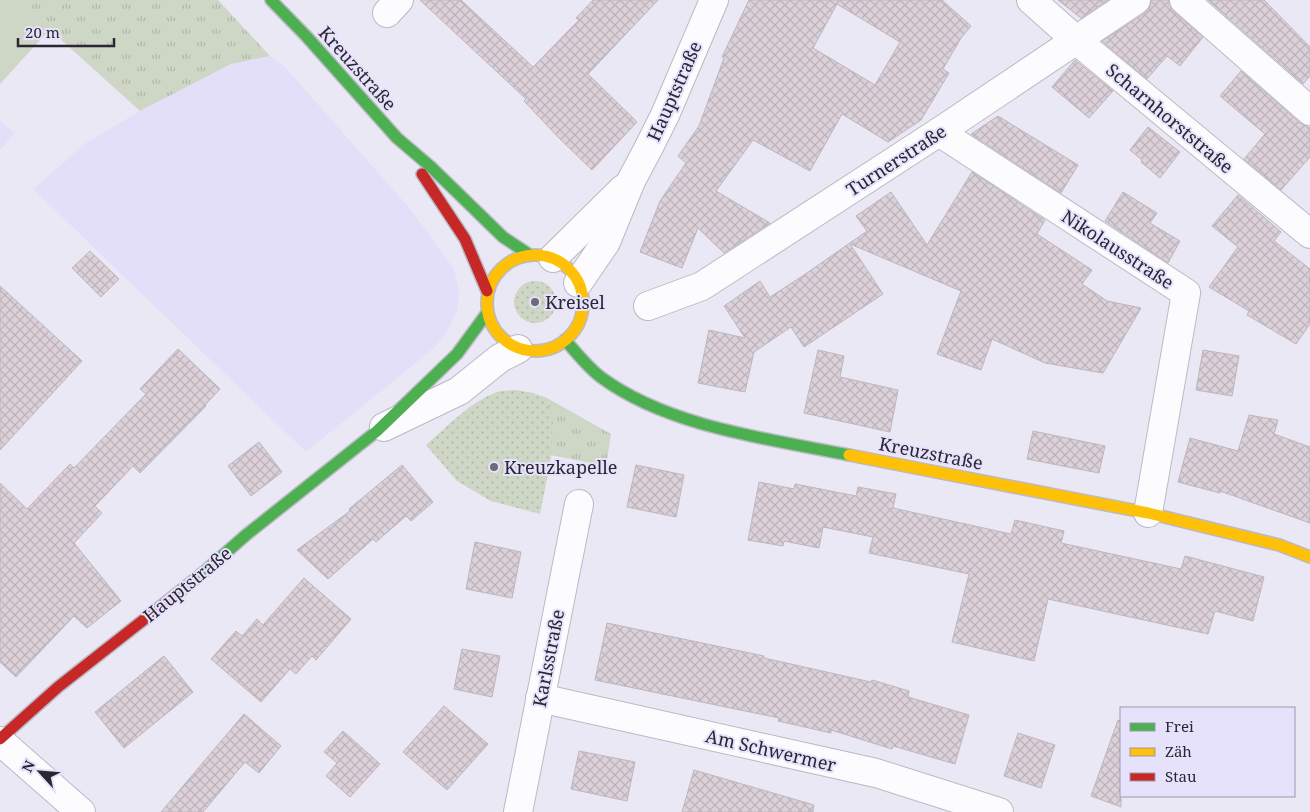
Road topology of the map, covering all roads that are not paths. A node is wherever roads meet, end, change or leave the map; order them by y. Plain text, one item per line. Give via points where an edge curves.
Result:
1 (271, 0) edge
2 (714, 0) edge
3 (1031, 0) edge
4 (1136, 0) edge
5 (1184, 0) edge
6 (1076, 40) junction
7 (1310, 111) edge
8 (939, 132) junction
9 (397, 138) junction
10 (631, 181) junction
11 (1310, 234) edge
12 (542, 256) junction
13 (578, 283) junction
14 (487, 291) junction
15 (648, 306) dead end
16 (487, 313) junction
17 (565, 340) junction
18 (518, 349) junction
19 (377, 431) junction
20 (579, 504) dead end
21 (1148, 513) junction
22 (1310, 557) edge
23 (540, 698) junction
24 (0, 740) edge
25 (81, 812) edge
26 (518, 812) edge
27 (999, 812) edge

1 - 9 street, Kreuzstraße
2 - 10 street, Hauptstraße via 665,115
3 - 6 street, Scharnhorststraße
4 - 6 street, Turnerstraße
5 - 7 street
6 - 8 street, Turnerstraße
6 - 11 street, Scharnhorststraße
8 - 15 street, Turnerstraße via 702,286
8 - 21 street, Nikolausstraße via 1186,293
9 - 12 street, Kreuzstraße via 497,231
9 - 14 street, Kreuzstraße via 465,239
10 - 12 street, Hauptstraße
10 - 13 street, Hauptstraße via 606,242
12 - 13 street via 563,264
12 - 14 street, Hauptstraße via 516,258 503,266
13 - 17 street via 583,295 583,308 574,331
14 - 16 street
16 - 18 street via 497,334
16 - 19 street, Hauptstraße via 457,354
17 - 18 street via 542,351
17 - 21 street, Kreuzstraße via 603,379 631,397 682,417 736,433
18 - 19 street, Hauptstraße via 500,358 460,391
19 - 24 street, Hauptstraße via 58,687
20 - 23 street, Karlsstraße
21 - 22 street, Kreuzstraße via 1279,545
23 - 26 street, Karlsstraße
23 - 27 street, Am Schwermer via 876,773
24 - 25 street

